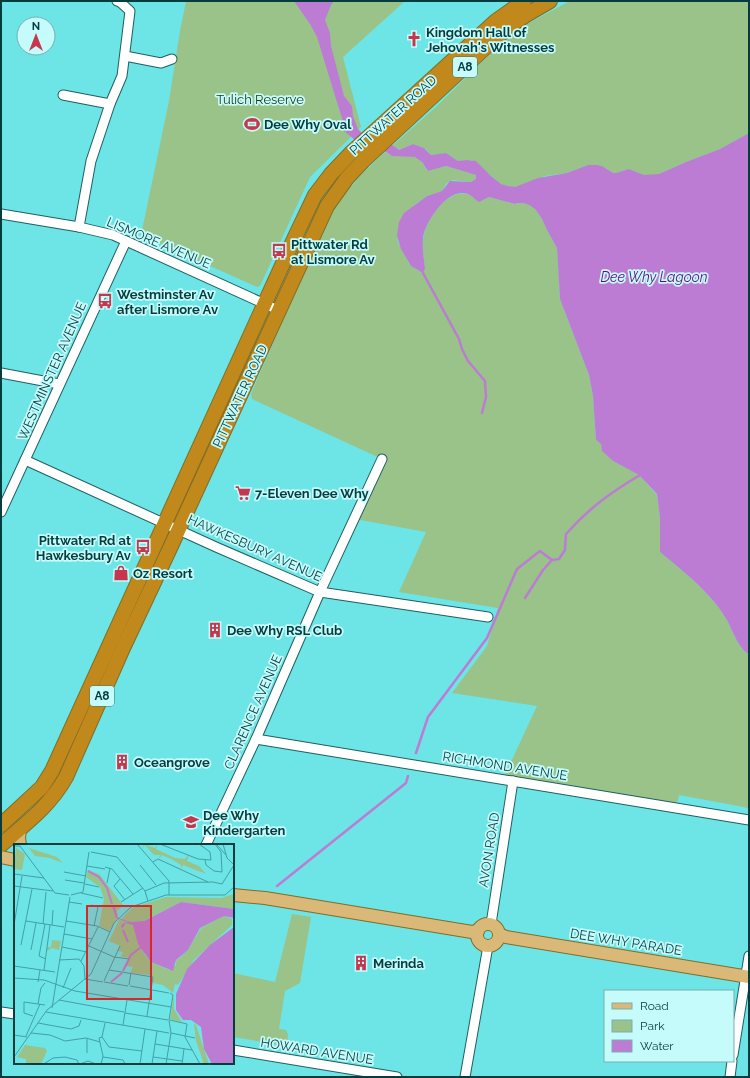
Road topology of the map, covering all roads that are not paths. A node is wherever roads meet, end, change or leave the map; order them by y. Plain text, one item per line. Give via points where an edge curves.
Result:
1 (117, 1) edge
2 (524, 1) edge
3 (550, 1) edge
4 (125, 56) junction
5 (172, 59) dead end
6 (63, 95) dead end
7 (110, 104) junction
8 (1, 214) edge
9 (79, 227) junction
10 (126, 241) junction
11 (265, 304) junction
12 (278, 310) junction
13 (1, 373) edge
14 (59, 384) junction
15 (382, 459) dead end
16 (25, 460) junction
17 (1, 512) edge
18 (165, 523) junction
19 (179, 529) junction
20 (320, 592) junction
21 (488, 617) dead end
22 (256, 739) junction
23 (513, 781) junction
24 (749, 820) edge
25 (1, 825) edge
26 (20, 829) junction
27 (20, 844) edge
28 (206, 844) edge
29 (1, 846) edge
30 (1, 857) edge
31 (14, 860) edge
32 (234, 895) edge
33 (491, 924) junction
34 (478, 931) junction
35 (499, 934) junction
36 (488, 946) junction
37 (749, 956) edge
38 (747, 976) edge
39 (1, 1012) edge
40 (14, 1014) edge
41 (734, 1049) edge
42 (234, 1050) edge
43 (732, 1062) edge
44 (397, 1077) edge
45 (465, 1077) edge
46 (730, 1077) edge

1 - 4 street via 130,11
2 - 11 highway, PITTWATER ROAD / A8 via 496,21 350,154 324,182 311,203
3 - 12 highway, PITTWATER ROAD / A8 via 526,14 487,46 347,178 327,206
4 - 5 street via 161,63
4 - 7 street via 122,76
6 - 7 street
7 - 9 street via 91,161
8 - 9 street, LISMORE AVENUE
9 - 10 street, LISMORE AVENUE
10 - 11 street, LISMORE AVENUE
10 - 14 street, WESTMINSTER AVENUE
11 - 12 street, LISMORE AVENUE
11 - 18 highway, PITTWATER ROAD / A8
12 - 19 highway, PITTWATER ROAD / A8
13 - 14 street
14 - 16 street, WESTMINSTER AVENUE
15 - 20 street, CLARENCE AVENUE
16 - 17 street, WESTMINSTER AVENUE
16 - 18 street, HAWKESBURY AVENUE
18 - 19 street, HAWKESBURY AVENUE
18 - 25 highway, PITTWATER ROAD / A8 via 47,780 26,804
19 - 20 street, HAWKESBURY AVENUE
19 - 26 highway, PITTWATER ROAD / A8 via 66,777 56,794
20 - 21 street, HAWKESBURY AVENUE
20 - 22 street, CLARENCE AVENUE
22 - 23 street, RICHMOND AVENUE
22 - 28 street, CLARENCE AVENUE
23 - 24 street, RICHMOND AVENUE
23 - 33 street, AVON ROAD
26 - 27 main road
26 - 29 highway, PITTWATER ROAD / A8
30 - 31 main road
32 - 34 main road
33 - 34 main road via 481,926
33 - 35 main road via 497,927
34 - 36 main road via 480,942
35 - 36 main road via 497,941
35 - 38 main road, DEE WHY PARADE
36 - 45 street
37 - 38 street
38 - 41 street
39 - 40 street
42 - 44 street, HOWARD AVENUE
43 - 46 street

